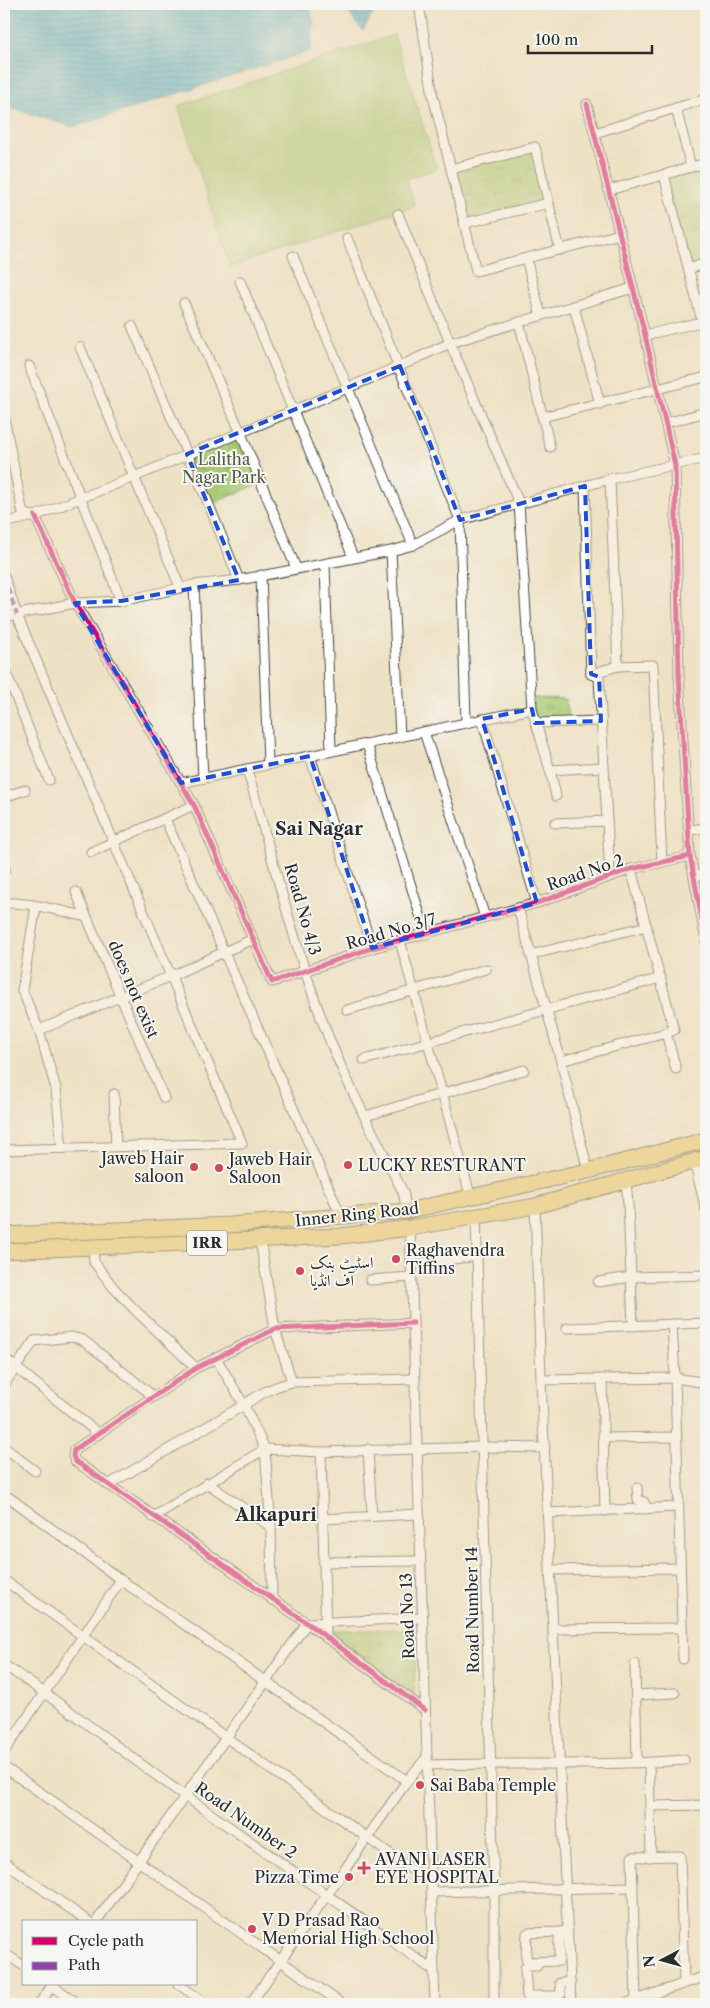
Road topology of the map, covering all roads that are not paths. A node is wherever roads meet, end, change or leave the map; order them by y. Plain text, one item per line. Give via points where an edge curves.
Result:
1 (419, 4) edge
2 (706, 100) edge
3 (587, 104) dead end
4 (676, 108) junction
5 (594, 133) junction
6 (706, 163) edge
7 (691, 167) junction
8 (451, 169) junction
9 (664, 175) junction
10 (609, 190) junction
11 (549, 203) junction
12 (398, 214) dead end
13 (465, 223) junction
14 (620, 234) junction
15 (347, 238) dead end
16 (560, 250) junction
17 (293, 256) dead end
18 (526, 258) junction
19 (706, 263) edge
20 (689, 268) junction
21 (240, 281) dead end
22 (633, 288) junction
23 (184, 303) dead end
24 (574, 307) junction
25 (541, 316) junction
26 (704, 321) edge
27 (519, 322) junction
28 (132, 326) dead end
29 (645, 335) junction
30 (450, 343) junction
31 (80, 347) dead end
32 (29, 366) dead end
33 (400, 366) junction
34 (706, 377) edge
35 (348, 387) junction
36 (658, 390) junction
37 (600, 404) junction
38 (294, 410) junction
39 (706, 412) edge
40 (4, 417) edge
41 (542, 417) junction
42 (666, 423) junction
43 (240, 432) junction
44 (550, 447) dead end
45 (187, 454) junction
46 (706, 458) edge
47 (675, 465) junction
48 (134, 477) junction
49 (610, 479) junction
50 (585, 486) junction
51 (81, 498) junction
52 (519, 503) junction
53 (35, 516) junction
54 (460, 520) junction
55 (4, 522) edge
56 (413, 545) junction
57 (391, 551) junction
58 (353, 557) junction
59 (325, 564) junction
60 (296, 568) junction
61 (261, 575) junction
62 (4, 576) edge
63 (239, 580) junction
64 (194, 585) junction
65 (180, 587) junction
66 (122, 601) junction
67 (74, 603) junction
68 (17, 614) junction
69 (4, 617) edge
70 (618, 666) junction
71 (4, 667) edge
72 (591, 674) junction
73 (532, 709) junction
74 (482, 719) junction
75 (601, 721) junction
76 (466, 723) junction
77 (535, 723) junction
78 (424, 732) junction
79 (400, 737) junction
80 (367, 744) junction
81 (332, 751) junction
82 (310, 756) junction
83 (268, 764) junction
84 (603, 767) junction
85 (247, 769) junction
86 (550, 770) junction
87 (203, 778) junction
88 (49, 780) dead end
89 (181, 783) junction
90 (25, 790) dead end
91 (556, 796) dead end
92 (4, 797) edge
93 (194, 805) junction
94 (165, 819) junction
95 (607, 821) junction
96 (555, 823) dead end
97 (706, 828) edge
98 (689, 830) junction
99 (115, 841) junction
100 (91, 852) dead end
101 (690, 856) junction
102 (662, 862) junction
103 (4, 864) edge
104 (631, 869) junction
105 (4, 870) edge
106 (706, 874) edge
107 (610, 875) junction
108 (694, 876) junction
109 (76, 892) dead end
110 (537, 902) junction
111 (4, 904) edge
112 (36, 906) junction
113 (518, 908) junction
114 (703, 911) edge
115 (87, 917) junction
116 (485, 917) junction
117 (647, 926) junction
118 (426, 934) junction
119 (253, 939) junction
120 (400, 941) junction
121 (706, 941) edge
122 (372, 948) junction
123 (224, 953) junction
124 (530, 955) junction
125 (486, 969) dead end
126 (305, 970) junction
127 (171, 976) junction
128 (661, 978) junction
129 (414, 990) junction
130 (120, 996) junction
131 (546, 1009) junction
132 (347, 1010) dead end
133 (39, 1030) junction
134 (666, 1033) junction
135 (428, 1042) junction
136 (364, 1060) dead end
137 (561, 1062) junction
138 (676, 1069) dead end
139 (524, 1070) dead end
140 (114, 1094) dead end
141 (443, 1095) junction
142 (164, 1098) dead end
143 (365, 1116) junction
144 (706, 1140) edge
145 (116, 1146) junction
146 (62, 1148) junction
147 (673, 1149) junction
148 (4, 1150) edge
149 (700, 1160) edge
150 (664, 1170) junction
151 (588, 1171) junction
152 (626, 1181) junction
153 (470, 1198) junction
154 (535, 1206) junction
155 (706, 1210) edge
156 (407, 1211) junction
157 (341, 1216) junction
158 (476, 1216) junction
159 (410, 1228) junction
160 (4, 1235) edge
161 (260, 1240) junction
162 (93, 1248) junction
163 (4, 1251) edge
164 (478, 1256) junction
165 (411, 1264) junction
166 (706, 1275) edge
167 (411, 1277) junction
168 (631, 1277) junction
169 (370, 1280) dead end
170 (598, 1282) dead end
171 (413, 1323) junction
172 (706, 1323) edge
173 (672, 1324) junction
174 (633, 1326) junction
175 (567, 1328) dead end
176 (275, 1329) junction
177 (4, 1358) edge
178 (216, 1358) junction
179 (16, 1368) junction
180 (196, 1368) junction
181 (675, 1378) junction
182 (415, 1379) junction
183 (602, 1379) junction
184 (541, 1380) junction
185 (292, 1382) junction
186 (4, 1385) edge
187 (706, 1387) edge
188 (153, 1396) junction
189 (244, 1405) junction
190 (99, 1434) junction
191 (675, 1437) junction
192 (604, 1438) junction
193 (4, 1447) edge
194 (483, 1447) junction
195 (544, 1448) junction
196 (265, 1449) junction
197 (368, 1449) junction
198 (417, 1449) junction
199 (321, 1452) junction
200 (36, 1471) dead end
201 (207, 1483) junction
202 (108, 1485) junction
203 (637, 1488) dead end
204 (10, 1498) dead end
205 (678, 1507) junction
206 (646, 1509) junction
207 (605, 1511) junction
208 (548, 1513) junction
209 (419, 1514) junction
210 (372, 1516) junction
211 (153, 1517) junction
212 (324, 1518) junction
213 (271, 1527) junction
214 (420, 1561) junction
215 (324, 1562) junction
216 (680, 1568) junction
217 (550, 1570) junction
218 (4, 1580) edge
219 (122, 1580) junction
220 (272, 1600) junction
221 (422, 1618) junction
222 (326, 1621) junction
223 (306, 1623) junction
224 (682, 1628) junction
225 (553, 1629) junction
226 (83, 1636) junction
227 (326, 1638) junction
228 (683, 1659) dead end
229 (4, 1664) edge
230 (635, 1664) dead end
231 (265, 1682) junction
232 (44, 1691) junction
233 (675, 1693) dead end
234 (636, 1695) junction
235 (425, 1710) junction
236 (225, 1739) junction
237 (4, 1752) edge
238 (427, 1760) junction
239 (684, 1760) dead end
240 (636, 1762) junction
241 (491, 1763) junction
242 (649, 1763) junction
243 (560, 1764) junction
244 (4, 1767) edge
245 (407, 1782) junction
246 (184, 1795) junction
247 (706, 1805) edge
248 (650, 1806) junction
249 (366, 1839) junction
250 (651, 1857) junction
251 (4, 1862) edge
252 (138, 1862) junction
253 (632, 1887) junction
254 (431, 1888) junction
255 (566, 1889) junction
256 (494, 1890) junction
257 (328, 1894) junction
258 (86, 1920) edge
259 (97, 1920) edge
260 (562, 1936) junction
261 (4, 1953) edge
262 (280, 1961) junction
263 (22, 1965) edge
264 (570, 1966) junction
265 (434, 1971) junction
266 (706, 1976) edge
267 (570, 1982) junction
268 (684, 1983) junction
269 (51, 1986) edge
270 (53, 1986) edge
271 (181, 1986) edge
272 (636, 2000) junction
273 (38, 2004) edge
274 (79, 2004) edge
275 (207, 2004) edge
276 (250, 2004) edge
277 (342, 2004) edge
278 (435, 2004) edge
279 (494, 2004) edge
280 (571, 2004) edge
281 (624, 2004) edge

1 - 8 street via 433,96
2 - 4 street
3 - 5 street
4 - 5 street
4 - 7 street
5 - 10 street
6 - 7 street
7 - 9 street
8 - 11 street via 535,147
8 - 13 street
9 - 10 street
9 - 20 street
10 - 14 street
11 - 13 street
11 - 16 street
12 - 30 street
13 - 18 street via 476,271
14 - 16 street
14 - 22 street
15 - 33 street
16 - 18 street
17 - 35 street
18 - 25 street
19 - 20 street
20 - 26 street
21 - 38 street
22 - 24 street
22 - 29 street
23 - 43 street
24 - 25 street
24 - 37 street
25 - 27 street
26 - 29 street
27 - 30 street
27 - 41 street
28 - 45 street
29 - 36 street
30 - 33 street
30 - 52 street
31 - 48 street
32 - 51 street
33 - 35 street
33 - 54 street
34 - 36 street
35 - 38 street
35 - 56 street
36 - 37 street
36 - 42 street
37 - 41 street
38 - 43 street
38 - 58 street
39 - 42 street
40 - 53 street via 23,514
41 - 44 street
42 - 47 street
43 - 45 street
43 - 60 street
45 - 48 street
45 - 63 street
46 - 47 street
47 - 49 street
47 - 98 street via 680,675
48 - 51 street
48 - 65 street
49 - 50 street
49 - 70 street
50 - 52 street
50 - 72 street
51 - 53 street
51 - 66 street
52 - 54 street
52 - 73 street
53 - 55 street
53 - 67 street
54 - 56 street
54 - 76 street
56 - 57 street
57 - 58 street
57 - 79 street
58 - 59 street
59 - 60 street
59 - 81 street
60 - 61 street
61 - 63 street
61 - 83 street
62 - 68 street
63 - 64 street
64 - 65 street
64 - 87 street
65 - 66 street
66 - 67 street
67 - 68 street
67 - 89 street
68 - 69 street
68 - 99 street
70 - 72 street
70 - 102 street via 653,665
71 - 88 street
72 - 75 street via 599,677
73 - 74 street
73 - 77 street
74 - 76 street
74 - 110 street
75 - 77 street
75 - 84 street
76 - 78 street
77 - 86 street
78 - 79 street
78 - 116 street
79 - 80 street
80 - 81 street
80 - 118 street
81 - 82 street
82 - 83 street
82 - 122 street
83 - 85 street
84 - 86 street
84 - 95 street
85 - 87 street
85 - 126 street, Road No 4/3
86 - 91 street
87 - 89 street
89 - 93 street
90 - 92 street
93 - 94 street
93 - 119 street
94 - 99 street
94 - 123 street
95 - 96 street
95 - 107 street
97 - 98 street
98 - 101 street
99 - 100 street
99 - 127 street
101 - 102 street, Road No 2
101 - 108 street
102 - 104 street, Road No 2
103 - 105 street
104 - 107 street, Road No 2
104 - 117 street
106 - 108 street
107 - 110 street, Road No 2
108 - 114 street
109 - 115 street, does not exist
110 - 113 street, Road No 2
111 - 112 street
112 - 115 street
112 - 133 street via 22,990
113 - 116 street, Road No 3/7
113 - 124 street
114 - 121 street
115 - 130 street, does not exist
116 - 118 street, Road No 3/7
117 - 124 street
117 - 128 street
118 - 120 street, Road No 3/7
119 - 123 street
119 - 126 street, Road No 3/7 via 272,982
120 - 122 street, Road No 3/7
120 - 129 street
122 - 126 street, Road No 3/7
123 - 127 street
123 - 157 street
124 - 131 street
125 - 129 street
126 - 143 street, Road No 4/3 via 342,1069
127 - 130 street
127 - 145 street via 242,1142
128 - 131 street
128 - 134 street via 674,1030
129 - 132 street
129 - 135 street
130 - 133 street
130 - 142 street, does not exist
131 - 135 street
131 - 137 street
133 - 146 street via 56,1089
134 - 137 street
134 - 138 street
135 - 136 street
135 - 141 street
137 - 151 street
139 - 141 street
140 - 145 street
141 - 143 street
141 - 153 street
143 - 156 street, Road No 4/3 via 402,1192
144 - 147 highway, Inner Ring Road / IRR
145 - 146 street
146 - 148 street
147 - 150 highway
147 - 151 highway, Inner Ring Road / IRR
149 - 150 highway, Inner Ring Road / IRR
149 - 155 street
150 - 152 highway, Inner Ring Road / IRR
151 - 153 highway, Inner Ring Road / IRR
152 - 154 highway, Inner Ring Road / IRR
152 - 168 street
153 - 156 highway, Inner Ring Road / IRR
154 - 158 highway, Inner Ring Road / IRR
154 - 184 street
156 - 157 highway, Inner Ring Road / IRR
157 - 160 highway, Inner Ring Road / IRR via 230,1225
158 - 159 highway, Inner Ring Road / IRR
158 - 164 street, Road Number 14
159 - 161 highway, Inner Ring Road / IRR
159 - 165 street, Road No 13
161 - 162 highway, Inner Ring Road / IRR
161 - 176 street
162 - 163 highway, Inner Ring Road / IRR
162 - 180 street via 94,1262 113,1287
164 - 165 street
164 - 194 street, Road Number 14
165 - 167 street, Road No 13
166 - 168 street
167 - 169 street
167 - 171 street, Road No 13
168 - 170 street
168 - 174 street
171 - 176 street
171 - 182 street, Road No 13
172 - 173 street
173 - 174 street
173 - 181 street
174 - 175 street
176 - 178 street
176 - 185 street
177 - 179 street
178 - 180 street
178 - 189 street
179 - 186 street
179 - 188 street via 34,1342 77,1337
179 - 190 street
180 - 188 street
181 - 183 street
181 - 187 street via 701,1382
181 - 191 street
182 - 185 street
182 - 198 street, Road No 13
183 - 184 street
183 - 192 street
184 - 195 street
185 - 189 street via 265,1390
188 - 190 street
189 - 196 street
189 - 202 street
190 - 202 street via 74,1450 73,1456 75,1461
191 - 192 street
191 - 205 street
192 - 207 street
193 - 200 street
194 - 195 street
194 - 198 street
194 - 241 street, Road Number 14
195 - 208 street
196 - 199 street
196 - 201 street
196 - 213 street
197 - 198 street
197 - 199 street
197 - 210 street
198 - 209 street, Road No 13
199 - 212 street
201 - 211 street
201 - 213 street
202 - 211 street
203 - 206 street via 638,1500 644,1502
204 - 219 street
205 - 206 street
205 - 216 street
206 - 207 street
207 - 208 street
208 - 217 street
209 - 210 street
209 - 214 street, Road No 13
210 - 212 street
211 - 220 street
212 - 215 street
213 - 220 street
214 - 215 street
214 - 221 street, Road No 13
215 - 222 street
216 - 217 street
216 - 224 street
217 - 225 street
218 - 226 street
219 - 226 street
219 - 231 street
220 - 223 street
221 - 222 street
221 - 235 street, Road No 13
222 - 223 street
222 - 227 street
223 - 227 street
223 - 231 street
224 - 225 street
224 - 228 street
225 - 243 street
226 - 232 street
226 - 236 street
227 - 235 street
229 - 232 street, Road Number 2
230 - 234 street
231 - 236 street
231 - 245 street
232 - 237 street
232 - 246 street, Road Number 2
233 - 234 street
234 - 240 street
235 - 238 street, Road No 13
236 - 246 street
236 - 249 street
238 - 241 street
238 - 245 street
238 - 254 street, Road No 13
239 - 242 street
240 - 242 street
240 - 243 street via 578,1769
241 - 243 street
241 - 256 street, Road Number 14
242 - 248 street
243 - 255 street
244 - 252 street
245 - 249 street
246 - 252 street
246 - 257 street, Road Number 2
247 - 248 street
248 - 250 street
249 - 254 street
249 - 257 street
250 - 253 street via 632,1857
250 - 268 street via 680,1856
251 - 258 street
252 - 259 street
252 - 262 street
253 - 255 street
253 - 272 street
254 - 256 street
254 - 265 street, Road No 13
255 - 256 street
255 - 260 street
256 - 279 street, Road Number 14
257 - 262 street
257 - 265 street, Road Number 2
260 - 260 street via 526,1934 527,1960 559,1961
260 - 264 street
261 - 263 street
262 - 276 street
262 - 277 street
264 - 267 street
264 - 267 street via 527,1966 526,1995 559,1996 560,1982
265 - 278 street, Road No 13
266 - 268 street
267 - 280 street
268 - 272 street
269 - 273 street
270 - 274 street
271 - 275 street
272 - 281 street

